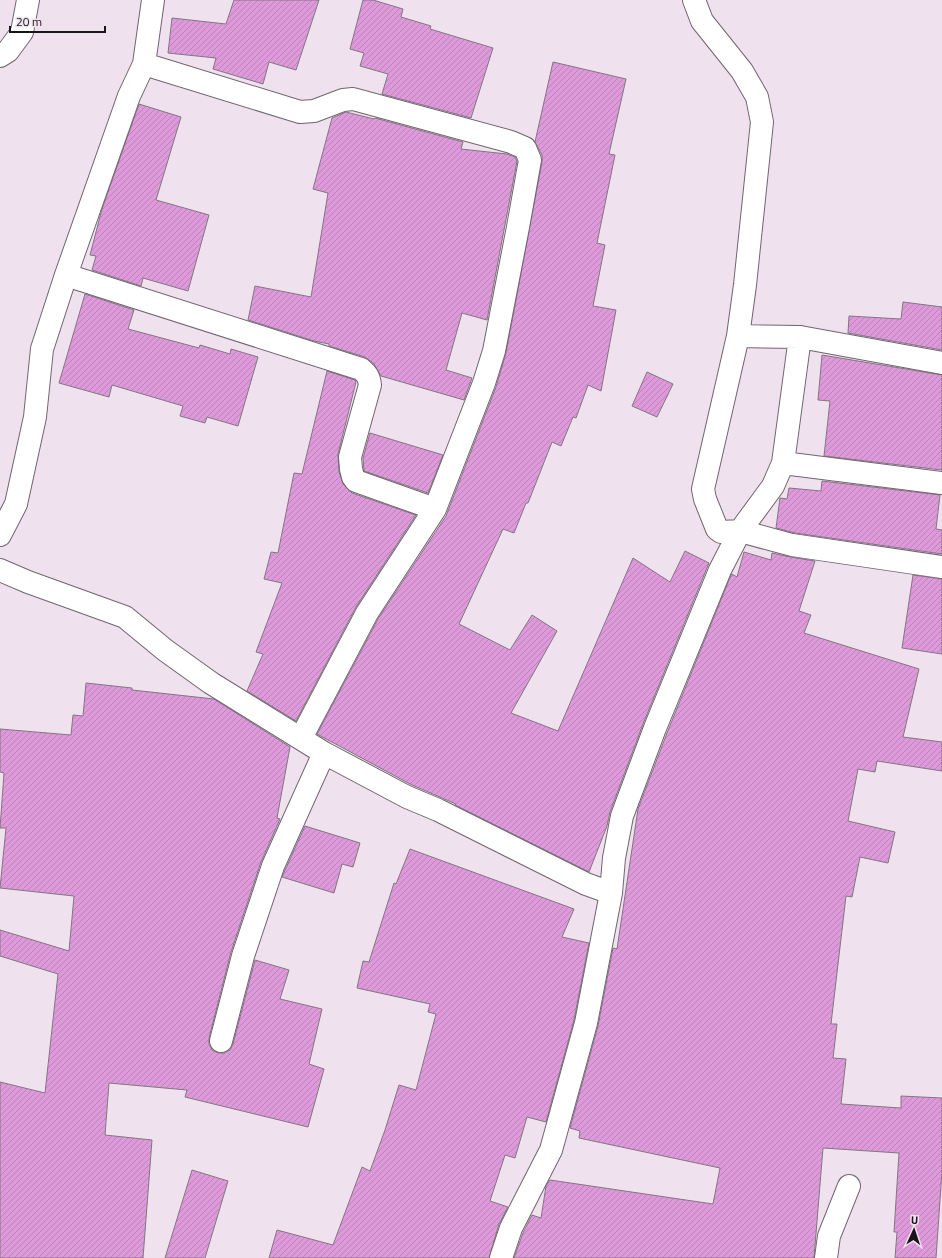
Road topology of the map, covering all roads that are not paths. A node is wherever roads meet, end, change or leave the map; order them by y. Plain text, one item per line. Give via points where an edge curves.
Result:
1 (28, 0) edge
2 (153, 0) edge
3 (694, 0) edge
4 (0, 56) edge
5 (144, 64) junction
6 (66, 275) junction
7 (738, 336) junction
8 (800, 337) junction
9 (942, 363) edge
10 (783, 463) junction
11 (942, 483) edge
12 (435, 509) junction
13 (740, 531) junction
14 (0, 535) edge
15 (942, 567) edge
16 (0, 570) edge
17 (301, 738) junction
18 (324, 753) junction
19 (610, 893) junction
20 (221, 1041) dead end
21 (848, 1186) dead end
22 (501, 1258) edge
23 (826, 1258) edge

1 - 4 street via 22,32 8,51
2 - 5 street
3 - 7 street via 702,20 742,71 757,97 762,122
5 - 6 street via 129,96
5 - 12 street via 300,112 314,111 353,99 525,148 530,160 494,351
6 - 12 street via 361,369 367,373 370,385 350,457 353,477 356,481
6 - 14 street via 42,350 35,417 16,504
7 - 8 street
7 - 13 street via 703,489 717,529 721,532
8 - 9 street
8 - 10 street
10 - 11 street
10 - 13 street via 773,486
12 - 17 street via 367,613
13 - 15 street via 792,545
13 - 19 street via 711,591 622,816
16 - 17 street via 125,617 164,650 211,683
17 - 18 street
18 - 19 street via 586,884
18 - 20 street via 273,866 242,956
19 - 22 street via 586,1023 551,1150 511,1228
21 - 23 street via 829,1236

